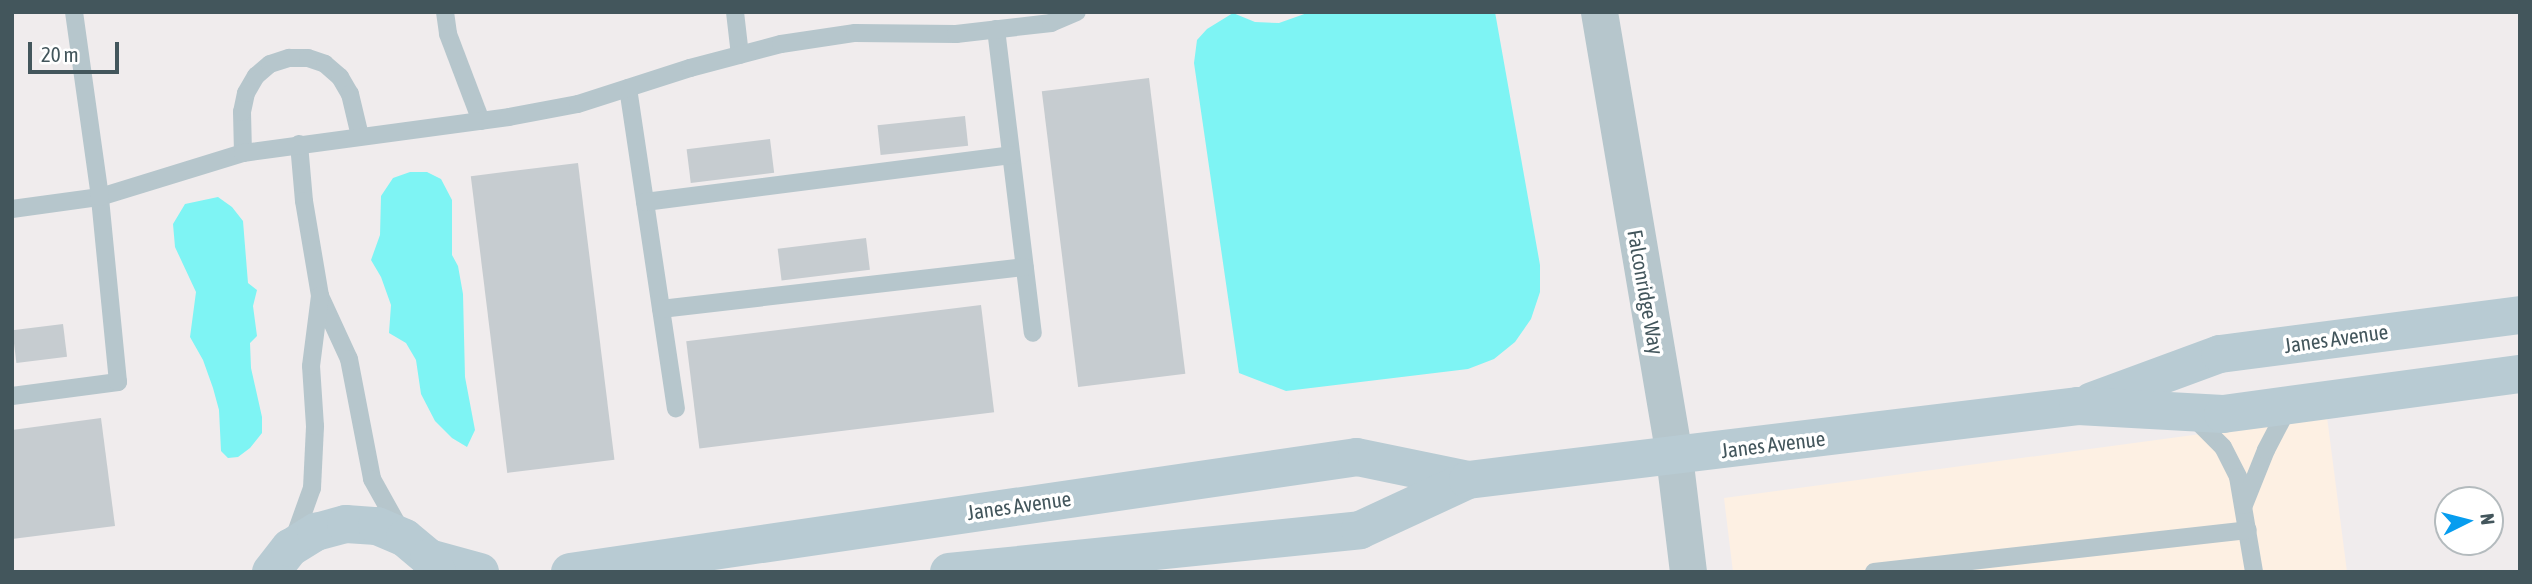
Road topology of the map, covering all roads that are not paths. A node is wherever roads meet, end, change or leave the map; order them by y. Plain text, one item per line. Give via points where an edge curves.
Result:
1 (74, 12) edge
2 (445, 12) edge
3 (735, 12) edge
4 (1077, 12) edge
5 (1599, 12) edge
6 (996, 29) junction
7 (740, 55) junction
8 (628, 88) junction
9 (481, 121) junction
10 (360, 136) junction
11 (299, 144) junction
12 (243, 153) junction
13 (1012, 155) junction
14 (100, 197) junction
15 (645, 202) junction
16 (12, 209) edge
17 (1025, 267) junction
18 (320, 296) junction
19 (661, 309) junction
20 (2520, 315) edge
21 (1033, 332) dead end
22 (2520, 374) edge
23 (12, 396) edge
24 (2289, 405) junction
25 (2078, 406) junction
26 (676, 408) dead end
27 (2188, 412) junction
28 (1674, 456) junction
29 (1468, 480) junction
30 (2244, 505) junction
31 (2248, 530) junction
32 (424, 556) edge
33 (280, 560) edge
34 (480, 572) edge
35 (570, 572) edge
36 (949, 572) edge
37 (1688, 572) edge
38 (1874, 572) edge
39 (2254, 572) edge

1 - 14 lane
2 - 9 lane via 447,34
3 - 7 lane
4 - 6 lane via 1051,23
5 - 28 street, Falconridge Way
6 - 7 lane via 956,34 855,33
6 - 13 lane
7 - 8 lane
8 - 9 lane via 578,104
8 - 15 lane
9 - 10 lane
10 - 11 lane
10 - 12 lane via 350,93 340,77 326,64 289,58 256,76 246,93
11 - 12 lane
11 - 18 lane
12 - 14 lane
13 - 15 lane
13 - 17 lane
14 - 16 lane
14 - 23 lane via 118,382
15 - 19 lane
17 - 19 lane
17 - 21 lane
18 - 32 lane via 349,359 372,480
18 - 33 lane via 311,366 315,426 312,488
19 - 26 lane
20 - 25 street, Janes Avenue via 2220,354
22 - 24 street, Janes Avenue
24 - 27 street, Janes Avenue via 2223,414
24 - 30 lane
25 - 27 street, Janes Avenue
25 - 28 street, Janes Avenue
27 - 30 lane via 2223,447 2238,477
28 - 29 street, Janes Avenue
28 - 37 street, Falconridge Way
29 - 35 street, Janes Avenue via 1357,457
29 - 36 street, Janes Avenue via 1360,530
30 - 31 lane
31 - 38 lane
31 - 39 lane
32 - 33 street via 377,526 346,524 316,531
32 - 34 street

